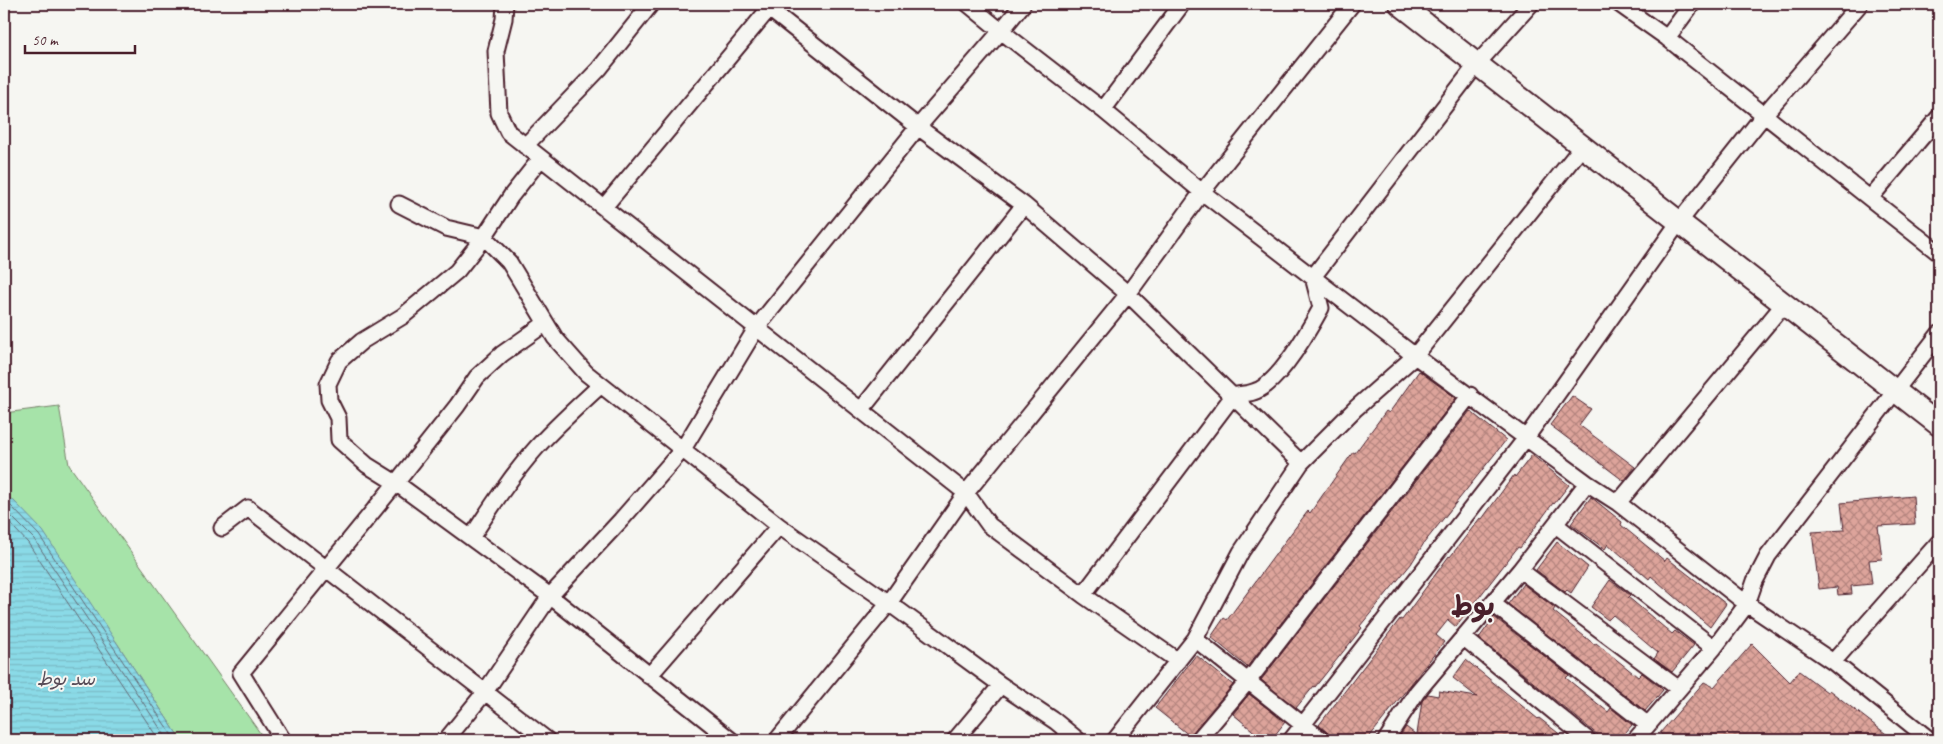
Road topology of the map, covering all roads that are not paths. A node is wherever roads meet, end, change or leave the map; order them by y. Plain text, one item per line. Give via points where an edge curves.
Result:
1 (504, 4) edge
2 (651, 4) edge
3 (968, 4) edge
4 (1023, 4) edge
5 (1182, 4) edge
6 (1352, 4) edge
7 (1400, 4) edge
8 (1531, 4) edge
9 (1619, 4) edge
10 (1692, 4) edge
11 (1860, 4) edge
12 (769, 5) edge
13 (1000, 31) junction
14 (1667, 38) junction
15 (1477, 64) junction
16 (1103, 110) junction
17 (1764, 115) junction
18 (1939, 116) edge
19 (918, 127) junction
20 (525, 146) junction
21 (1582, 147) junction
22 (541, 158) junction
23 (1202, 192) junction
24 (1871, 197) junction
25 (400, 204) dead end
26 (1024, 205) junction
27 (604, 207) junction
28 (1679, 222) junction
29 (484, 237) junction
30 (1939, 252) edge
31 (1312, 277) junction
32 (1128, 294) junction
33 (1784, 304) junction
34 (546, 323) junction
35 (757, 327) junction
36 (1939, 334) edge
37 (1415, 356) junction
38 (601, 384) junction
39 (1896, 390) junction
40 (1470, 395) junction
41 (1233, 396) junction
42 (861, 410) junction
43 (1939, 424) edge
44 (1526, 438) junction
45 (683, 449) junction
46 (1300, 463) junction
47 (396, 483) junction
48 (1587, 483) junction
49 (966, 493) junction
50 (1618, 503) junction
51 (1556, 524) junction
52 (778, 526) junction
53 (222, 528) dead end
54 (470, 538) junction
55 (1939, 542) edge
56 (327, 569) junction
57 (1520, 570) junction
58 (1083, 595) junction
59 (550, 596) junction
60 (889, 603) junction
61 (1492, 603) junction
62 (1747, 604) junction
63 (1463, 637) junction
64 (1195, 639) junction
65 (1714, 648) junction
66 (1178, 661) junction
67 (1833, 662) junction
68 (649, 676) junction
69 (1249, 680) junction
70 (1001, 686) junction
71 (1679, 689) junction
72 (485, 692) junction
73 (1648, 725) junction
74 (1303, 726) junction
75 (283, 740) edge
76 (446, 740) edge
77 (547, 740) edge
78 (731, 740) edge
79 (777, 740) edge
80 (955, 740) edge
81 (1078, 740) edge
82 (1115, 740) edge
83 (1198, 740) edge
84 (1291, 740) edge
85 (1322, 740) edge
86 (1386, 740) edge
87 (1588, 740) edge
88 (1635, 740) edge
89 (1930, 740) edge

1 - 20 street via 504,19 496,51 499,113 508,132
2 - 20 street via 599,69
3 - 13 street
4 - 13 street
5 - 16 street
6 - 23 street
7 - 15 street
8 - 15 street
9 - 14 street
10 - 14 street
11 - 17 street
12 - 19 street
12 - 27 street
13 - 16 street
13 - 19 street
14 - 17 street
15 - 21 street
15 - 31 street
16 - 23 street
17 - 24 street
17 - 28 street
18 - 24 street
19 - 26 street
19 - 35 street
20 - 22 street
21 - 28 street
21 - 37 street
22 - 27 street
22 - 29 street via 510,196
23 - 31 street
23 - 32 street
24 - 30 street
25 - 29 street via 446,228
26 - 32 street
26 - 42 street
27 - 35 street
28 - 33 street
28 - 44 street
29 - 34 street via 509,262
29 - 47 street via 457,271 403,316 362,341 339,361 328,384 328,400 338,418 339,440 367,465
31 - 37 street
31 - 41 street via 1321,308 1310,328 1279,374 1257,391
32 - 41 street
32 - 49 street
33 - 39 street
33 - 50 street
34 - 38 street via 586,373
34 - 47 street via 502,354 477,377
35 - 42 street
35 - 45 street
36 - 39 street
37 - 40 street
37 - 46 street
38 - 45 street
38 - 54 street via 536,448
39 - 43 street
39 - 62 street via 1768,556
40 - 44 street
40 - 69 street
41 - 46 street
41 - 58 street
42 - 49 street
44 - 48 street
44 - 74 street
45 - 52 street
45 - 59 street
46 - 64 street via 1241,552
47 - 54 street
47 - 56 street
48 - 50 street
48 - 51 street
49 - 58 street via 989,525
49 - 60 street
50 - 62 street
51 - 57 street
51 - 65 street
52 - 60 street
52 - 68 street
53 - 56 street via 248,508
54 - 59 street
55 - 67 street
56 - 72 street
56 - 75 street via 242,673
57 - 61 street
57 - 71 street
58 - 66 street
59 - 68 street
59 - 72 street
60 - 70 street
60 - 79 street
61 - 63 street
61 - 73 street
62 - 65 street
62 - 67 street
63 - 86 street via 1416,692
63 - 87 street
64 - 66 street
64 - 69 street
65 - 71 street
66 - 82 street
67 - 89 street
68 - 78 street
69 - 74 street
69 - 83 street
70 - 80 street
70 - 81 street
71 - 73 street
72 - 76 street
72 - 77 street
73 - 88 street
74 - 84 street
74 - 85 street

